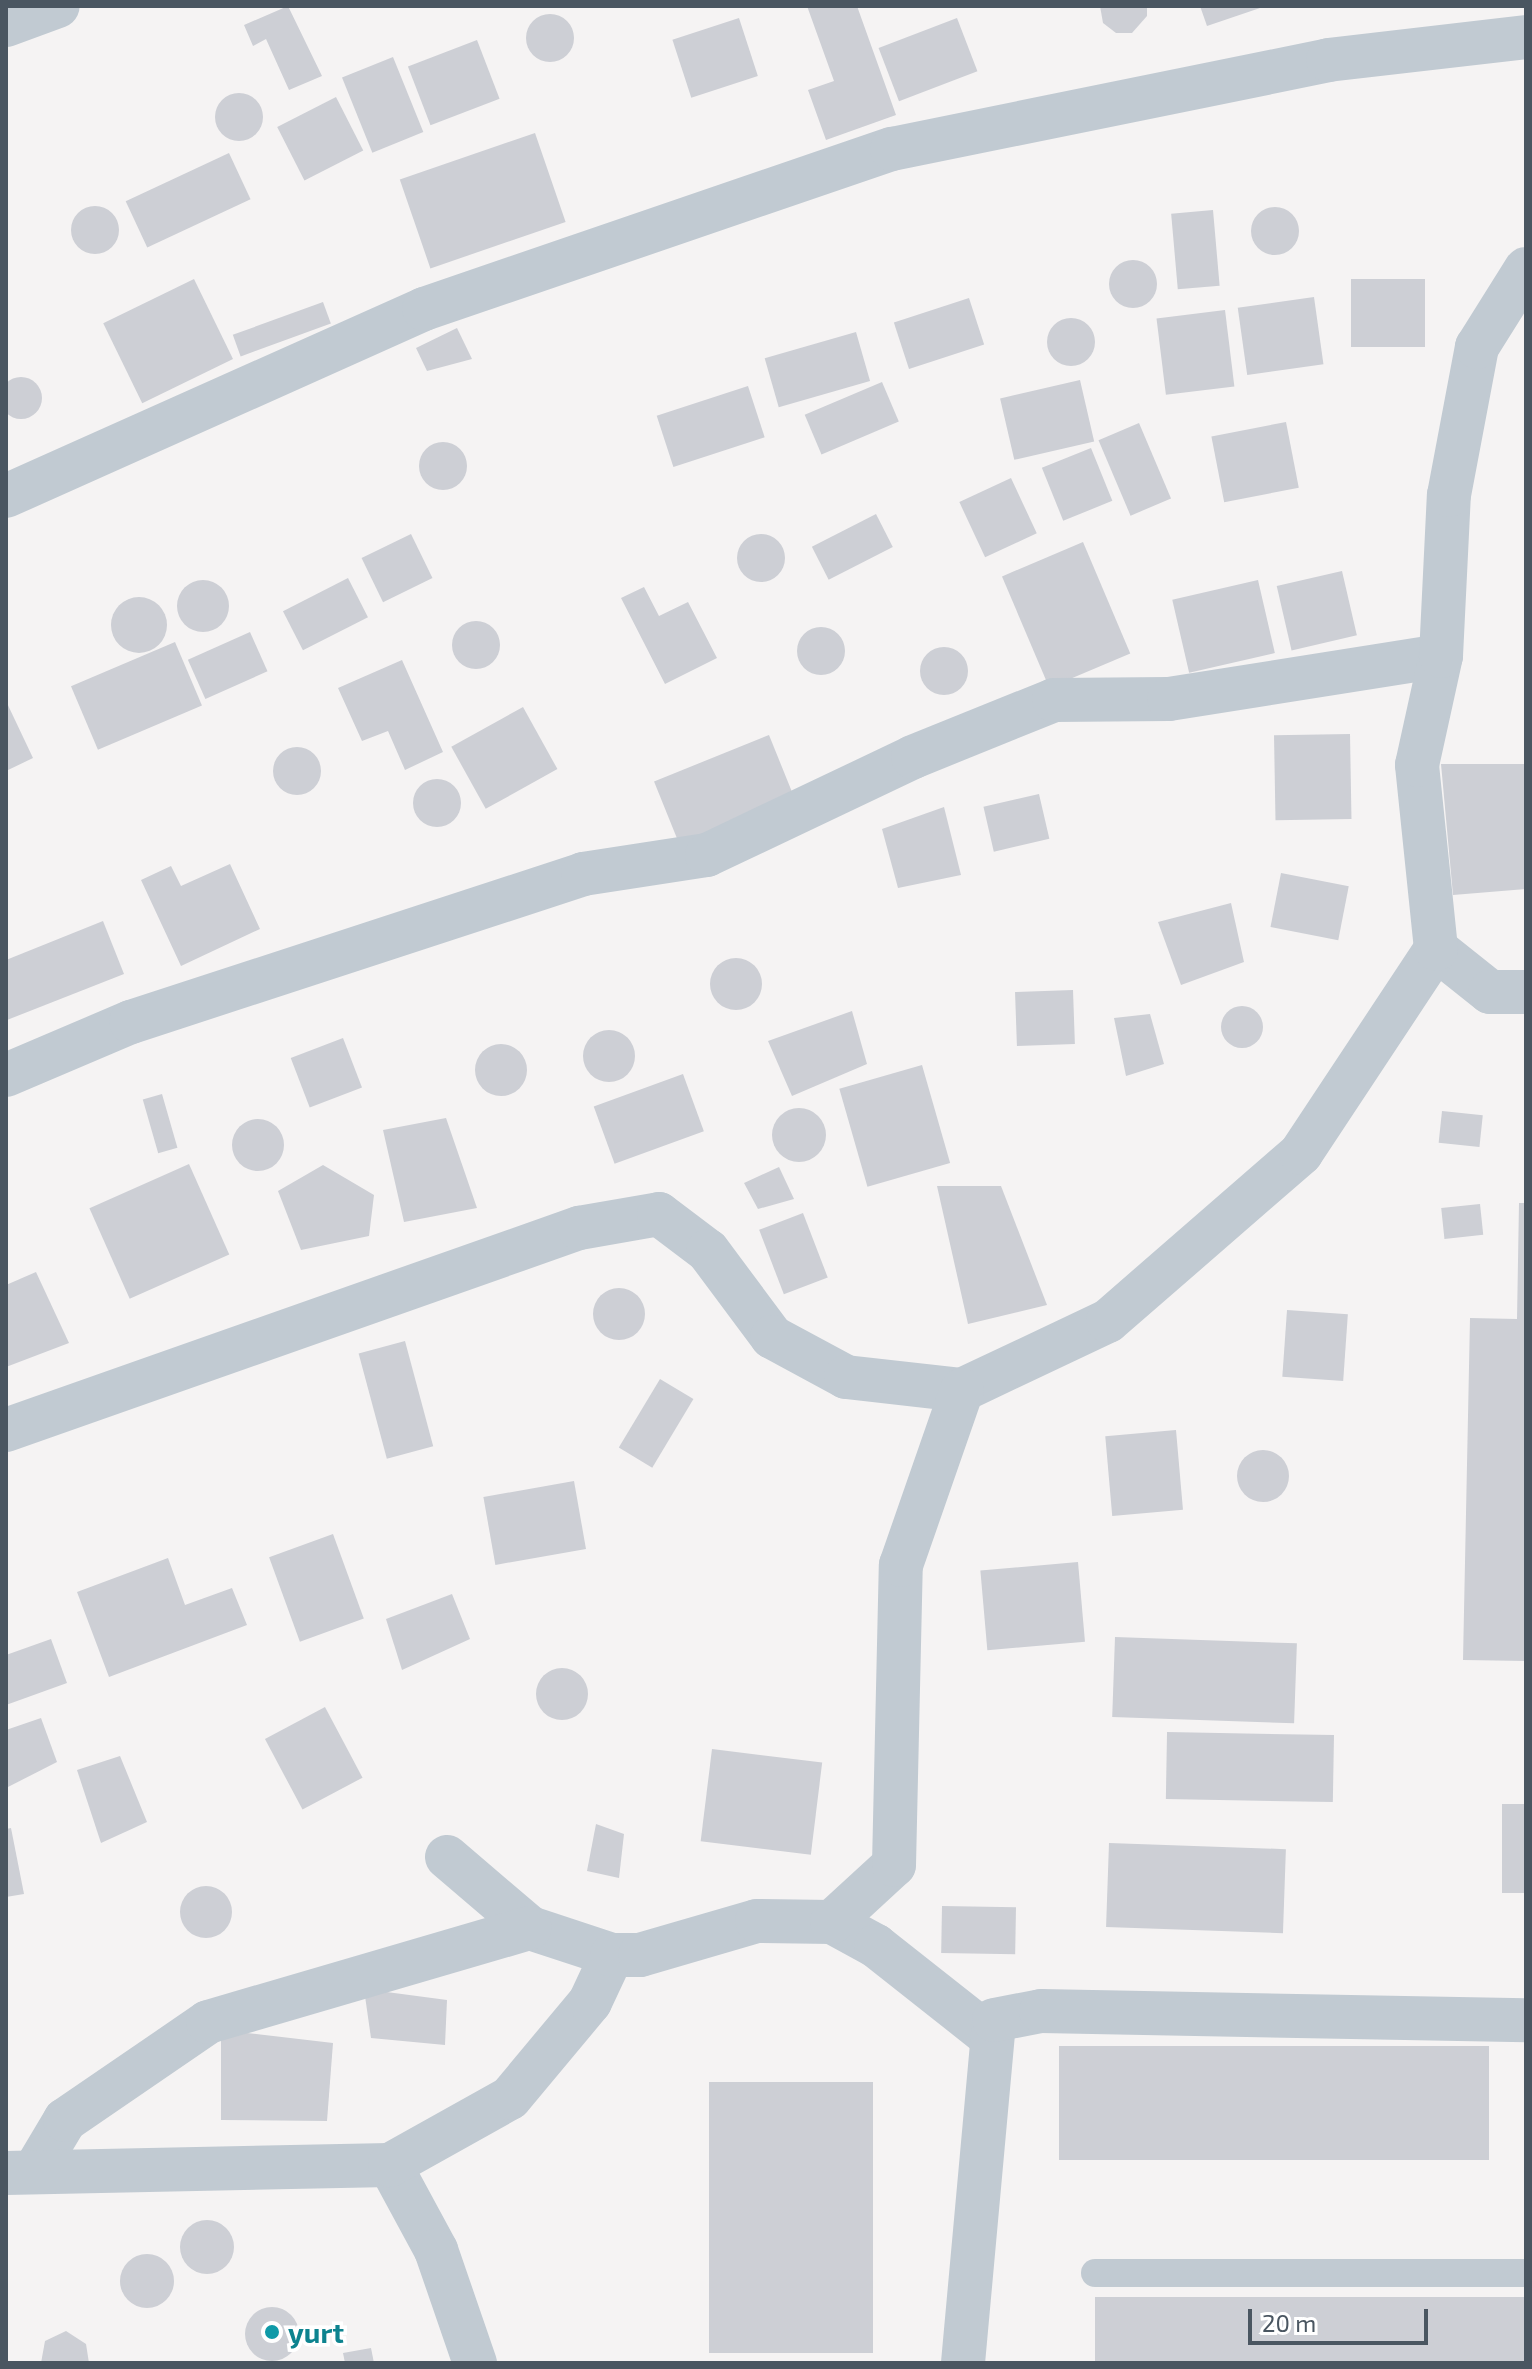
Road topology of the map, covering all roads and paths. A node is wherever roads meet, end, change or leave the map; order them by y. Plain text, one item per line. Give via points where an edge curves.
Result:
1 (58, 6) edge
2 (6, 25) edge
3 (1526, 37) edge
4 (1526, 269) edge
5 (6, 496) edge
6 (1441, 656) junction
7 (1436, 949) junction
8 (1526, 992) edge
9 (6, 1075) edge
10 (962, 1390) junction
11 (6, 1430) edge
12 (447, 1857) dead end
13 (832, 1922) junction
14 (530, 1928) junction
15 (612, 1955) junction
16 (1526, 2020) edge
17 (990, 2036) junction
18 (390, 2165) junction
19 (21, 2170) edge
20 (1095, 2273) dead end
21 (1526, 2273) edge
22 (475, 2363) edge
23 (963, 2363) edge

1 - 2 street
3 - 5 street via 1328,60 892,149 424,309
4 - 6 street via 1477,347 1449,495
6 - 7 street via 1417,765
6 - 9 street via 1169,699 1054,700 707,855 583,874 131,1022
7 - 8 street via 1490,992
7 - 10 street via 1301,1153 1108,1321
10 - 11 street via 846,1377 772,1337 708,1251 659,1214 579,1228
10 - 13 street via 901,1565 894,1865
12 - 14 street
13 - 15 street via 757,1921 640,1955
13 - 17 street via 902,1965
14 - 15 street
14 - 19 street via 208,2022 65,2120
15 - 18 street via 590,2002 510,2098
16 - 17 street via 1041,2011 994,2020
17 - 23 street
18 - 19 street
18 - 22 street via 436,2250
20 - 21 lane

